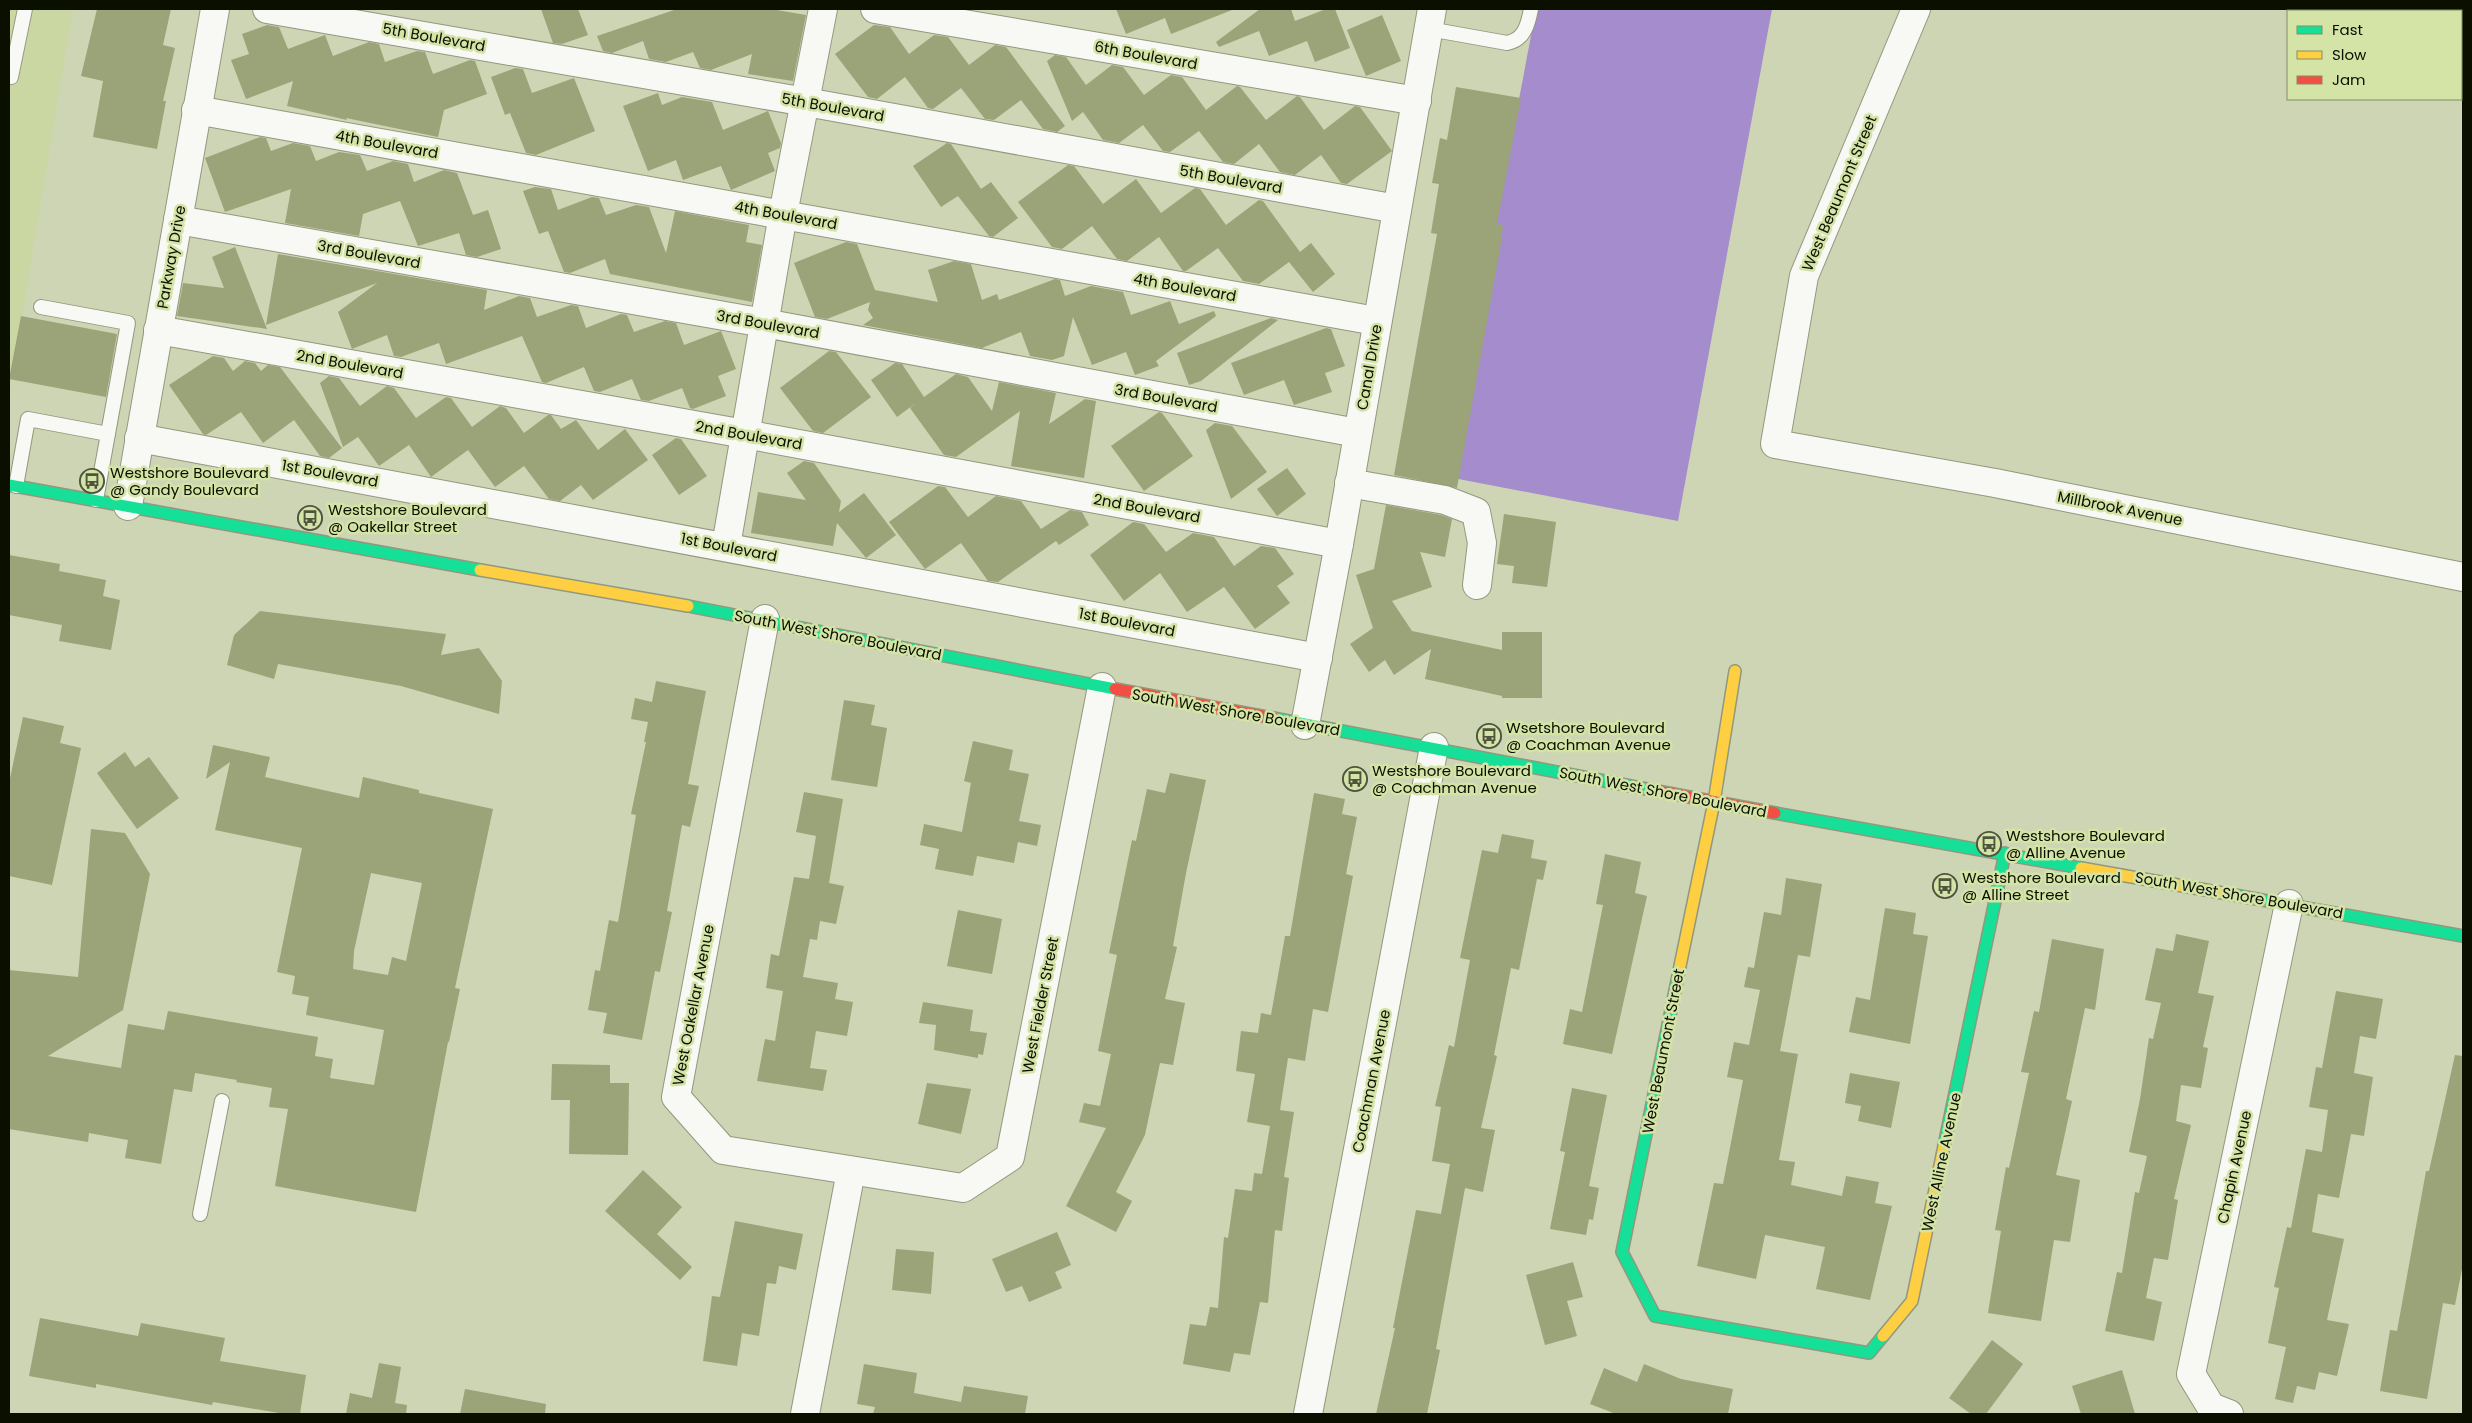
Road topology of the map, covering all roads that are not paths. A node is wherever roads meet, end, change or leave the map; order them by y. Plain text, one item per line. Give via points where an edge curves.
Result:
1 (25, 9) edge
2 (215, 9) edge
3 (267, 9) edge
4 (822, 9) edge
5 (875, 9) edge
6 (1531, 9) edge
7 (1916, 9) edge
8 (1430, 19) edge
9 (9, 77) edge
10 (1417, 101) junction
11 (806, 102) junction
12 (196, 110) junction
13 (1397, 209) junction
14 (784, 214) junction
15 (178, 220) junction
16 (41, 307) dead end
17 (1376, 321) junction
18 (764, 323) junction
19 (158, 330) junction
20 (1358, 433) junction
21 (108, 434) junction
22 (746, 434) junction
23 (139, 438) junction
24 (1775, 444) joint
25 (1349, 483) junction
26 (13, 486) edge
27 (96, 500) junction
28 (128, 506) junction
29 (1339, 544) junction
30 (726, 546) junction
31 (2463, 577) edge
32 (1476, 586) dead end
33 (765, 619) junction
34 (1316, 667) junction
35 (1735, 671) dead end
36 (1102, 687) junction
37 (1305, 724) junction
38 (1434, 747) junction
39 (1714, 802) junction
40 (2004, 853) junction
41 (2289, 904) junction
42 (2463, 936) edge
43 (222, 1101) dead end
44 (851, 1171) junction
45 (200, 1214) dead end
46 (1764, 1336) joint
47 (805, 1414) edge
48 (1308, 1414) edge
49 (2229, 1414) edge

1 - 9 lane via 12,77
2 - 12 street, Parkway Drive
3 - 11 street, 5th Boulevard
4 - 11 street
5 - 10 street, 6th Boulevard
6 - 8 lane via 1522,36 1516,42 1507,43
7 - 24 street, West Beaumont Street via 1804,276
8 - 10 street, Canal Drive
10 - 13 street, Canal Drive
11 - 13 street, 5th Boulevard
11 - 14 street
12 - 14 street, 4th Boulevard
12 - 15 street, Parkway Drive
13 - 17 street, Canal Drive
14 - 17 street, 4th Boulevard
14 - 18 street
15 - 18 street, 3rd Boulevard
15 - 19 street, Parkway Drive
16 - 21 lane via 128,324
17 - 20 street, Canal Drive
18 - 20 street, 3rd Boulevard
18 - 22 street
19 - 22 street, 2nd Boulevard
19 - 23 street, Parkway Drive
20 - 25 street, Canal Drive
21 - 26 lane via 28,419
21 - 27 lane
22 - 29 street, 2nd Boulevard
22 - 30 street
23 - 28 street, Parkway Drive
23 - 30 street, 1st Boulevard
24 - 31 street, Millbrook Avenue via 1995,483
25 - 29 street, Canal Drive
25 - 32 street via 1444,500 1476,512 1482,543
26 - 27 street, South West Shore Boulevard
27 - 28 street, South West Shore Boulevard
28 - 33 street, South West Shore Boulevard
29 - 34 street, Canal Drive
30 - 34 street, 1st Boulevard
33 - 36 street, South West Shore Boulevard
33 - 44 street, West Oakellar Avenue via 676,1097 723,1150
34 - 37 street, Canal Drive
35 - 39 street, West Beaumont Street
36 - 37 street, South West Shore Boulevard
36 - 44 street, West Fielder Street via 1010,1157 963,1188
37 - 38 street, South West Shore Boulevard
38 - 39 street, South West Shore Boulevard
38 - 48 street, Coachman Avenue
39 - 40 street, South West Shore Boulevard
39 - 46 street, West Beaumont Street via 1622,1252 1654,1316
40 - 41 street, South West Shore Boulevard
40 - 46 street, West Alline Avenue via 1912,1301 1869,1352
41 - 42 street, South West Shore Boulevard
41 - 49 street, Chapin Avenue via 2191,1374 2211,1406
43 - 45 lane
44 - 47 street

